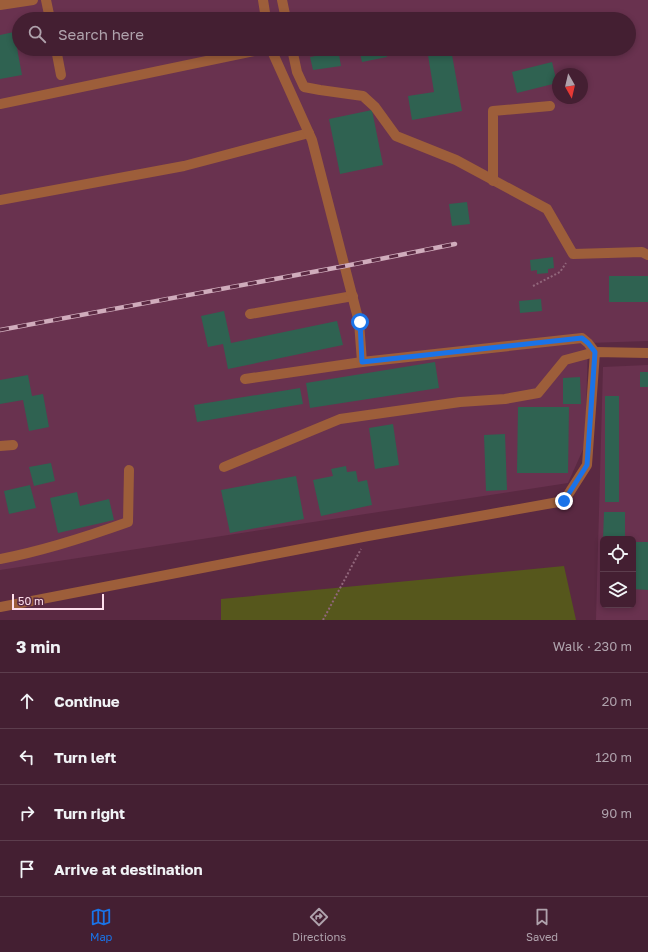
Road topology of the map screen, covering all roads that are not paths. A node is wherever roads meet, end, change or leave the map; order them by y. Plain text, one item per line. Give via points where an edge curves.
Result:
1 (33, 0) edge
2 (46, 0) edge
3 (263, 0) edge
4 (282, 0) edge
5 (0, 5) edge
6 (49, 12) edge
7 (265, 12) edge
8 (285, 12) edge
9 (57, 56) edge
10 (230, 56) edge
11 (274, 56) edge
12 (294, 56) edge
13 (61, 75) dead end
14 (0, 104) edge
15 (550, 106) dead end
16 (309, 133) junction
17 (493, 181) junction
18 (0, 200) edge
19 (648, 255) edge
20 (353, 296) junction
21 (250, 314) dead end
22 (595, 352) junction
23 (648, 353) edge
24 (362, 362) junction
25 (245, 379) dead end
26 (13, 445) dead end
27 (0, 446) edge
28 (224, 467) dead end
29 (129, 470) dead end
30 (0, 559) edge
31 (0, 607) edge

1 - 5 street
2 - 6 street
3 - 7 street
4 - 8 street
9 - 13 street
10 - 14 street
11 - 16 street
12 - 17 street via 304,87 363,96 375,107 396,136 456,160
15 - 17 street via 493,111
16 - 18 street via 184,166
16 - 20 street
17 - 19 street via 547,210 573,254 642,252
20 - 21 street
20 - 24 street via 360,322
22 - 23 street
22 - 24 street via 582,338
22 - 28 street via 565,360 538,394 340,419
22 - 31 street via 587,465 564,501
24 - 25 street
26 - 27 street
29 - 30 street via 128,522 27,554

